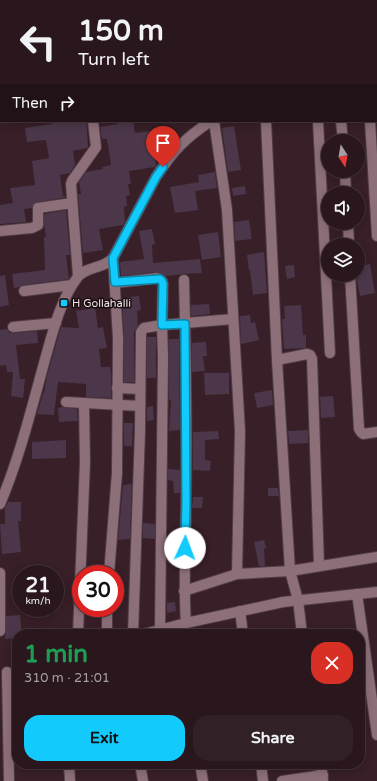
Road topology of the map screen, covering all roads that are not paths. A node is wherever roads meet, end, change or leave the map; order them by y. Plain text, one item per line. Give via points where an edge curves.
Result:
1 (93, 122) edge
2 (212, 122) edge
3 (213, 122) edge
4 (266, 122) edge
5 (318, 122) edge
6 (341, 122) edge
7 (370, 122) edge
8 (342, 134) edge
9 (72, 203) junction
10 (0, 231) edge
11 (377, 236) edge
12 (113, 258) junction
13 (78, 276) junction
14 (184, 280) dead end
15 (115, 282) junction
16 (350, 282) edge
17 (72, 285) junction
18 (24, 291) dead end
19 (233, 320) junction
20 (56, 323) junction
21 (185, 324) junction
22 (162, 325) junction
23 (13, 327) dead end
24 (330, 353) dead end
25 (277, 360) junction
26 (117, 388) junction
27 (140, 389) junction
28 (66, 402) dead end
29 (84, 404) junction
30 (117, 405) junction
31 (140, 406) junction
32 (377, 432) edge
33 (0, 504) edge
34 (377, 556) edge
35 (111, 565) edge
36 (320, 565) junction
37 (290, 571) junction
38 (0, 573) edge
39 (237, 574) junction
40 (184, 591) junction
41 (377, 592) edge
42 (357, 594) junction
43 (298, 600) junction
44 (240, 612) junction
45 (107, 617) edge
46 (180, 627) edge
47 (78, 629) edge
48 (107, 629) edge
49 (133, 629) edge
50 (160, 629) edge
51 (167, 629) edge
52 (242, 629) edge
53 (301, 629) edge
54 (362, 629) edge
55 (0, 631) edge
56 (365, 650) edge
57 (8, 672) edge
58 (377, 735) edge
59 (69, 769) edge
60 (141, 769) edge
61 (201, 769) edge
62 (262, 769) edge
63 (323, 778) edge
64 (9, 781) edge
65 (70, 781) edge
66 (143, 781) edge
67 (203, 781) edge
68 (263, 781) edge
69 (282, 781) edge

1 - 9 street via 96,147 72,181
2 - 12 street via 186,139 166,162
3 - 19 street via 227,210
4 - 25 street
5 - 24 street
6 - 8 street
7 - 11 street
9 - 10 street via 38,208 38,225 32,228
9 - 13 street
12 - 13 street via 108,263
12 - 15 street
13 - 17 street
14 - 21 street
15 - 22 street via 157,278 162,281
15 - 26 street
16 - 32 street via 359,429 363,434
17 - 18 street
17 - 20 street
19 - 21 street
19 - 39 street via 240,431
20 - 23 street
20 - 33 street via 13,470
21 - 22 street
21 - 40 street
22 - 27 street via 144,328 141,332
22 - 50 street
25 - 36 street via 307,354 312,359
25 - 37 street
26 - 27 street
26 - 30 street
27 - 31 street
28 - 29 street
29 - 30 street
29 - 47 street via 85,462
30 - 31 street
30 - 35 street via 117,473
31 - 49 street
34 - 36 street
36 - 37 street
37 - 39 street
37 - 43 street
38 - 55 street
39 - 40 street
40 - 46 street
41 - 42 street
42 - 43 street
42 - 54 street
43 - 44 street
43 - 53 street
44 - 46 street
44 - 52 street
45 - 48 street
46 - 51 street
56 - 58 street
57 - 64 street
59 - 65 street
60 - 66 street
61 - 67 street
62 - 68 street
63 - 69 street

